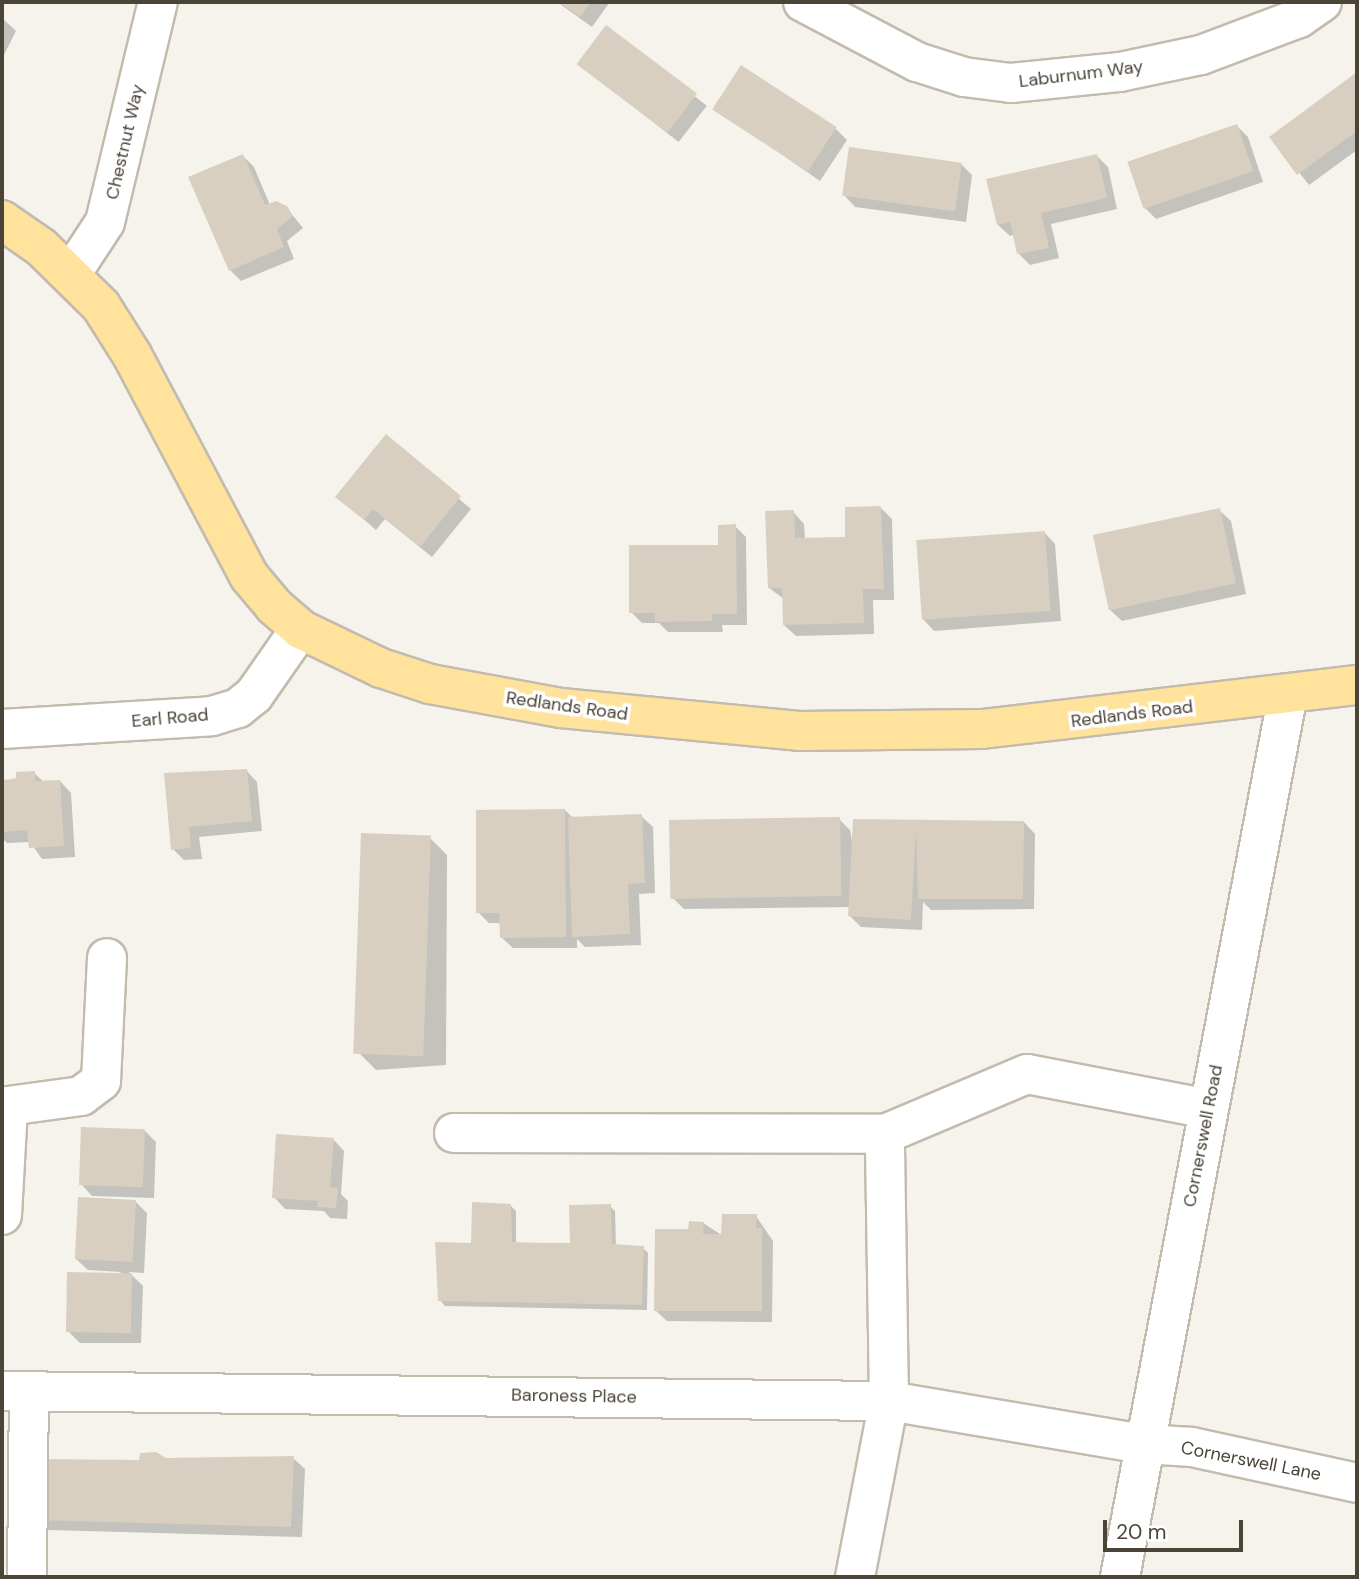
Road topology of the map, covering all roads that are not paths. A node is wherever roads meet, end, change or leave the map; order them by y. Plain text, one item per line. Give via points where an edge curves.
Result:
1 (158, 2) edge
2 (803, 2) edge
3 (1322, 2) edge
4 (2, 220) edge
5 (71, 274) junction
6 (300, 629) junction
7 (1357, 685) edge
8 (1288, 694) junction
9 (2, 729) edge
10 (107, 958) dead end
11 (1209, 1109) junction
12 (454, 1133) dead end
13 (885, 1134) junction
14 (2, 1215) edge
15 (15, 1391) edge
16 (889, 1401) junction
17 (1143, 1444) junction
18 (1357, 1483) edge
19 (27, 1577) edge
20 (855, 1577) edge
21 (1120, 1577) edge

1 - 5 street, Chestnut Way via 105,222
2 - 3 street, Laburnum Way via 917,62 964,77 1011,83 1120,72 1201,55 1298,18
4 - 5 main road, Redlands Road
5 - 6 main road, Redlands Road via 101,306 132,355 249,576
6 - 8 main road, Redlands Road via 342,652 430,684 561,708 799,731 982,729
6 - 9 street, Earl Road via 254,695 238,708 212,716
7 - 8 main road, Redlands Road
8 - 11 street, Cornerswell Road
10 - 14 street via 102,1081 81,1096 8,1107
11 - 13 street via 1027,1074
11 - 17 street, Cornerswell Road
12 - 13 street
13 - 16 street
15 - 16 street, Baroness Place
15 - 19 street
16 - 17 street, Baroness Place
16 - 20 street
17 - 18 street, Cornerswell Lane via 1192,1447
17 - 21 street, Cornerswell Road

